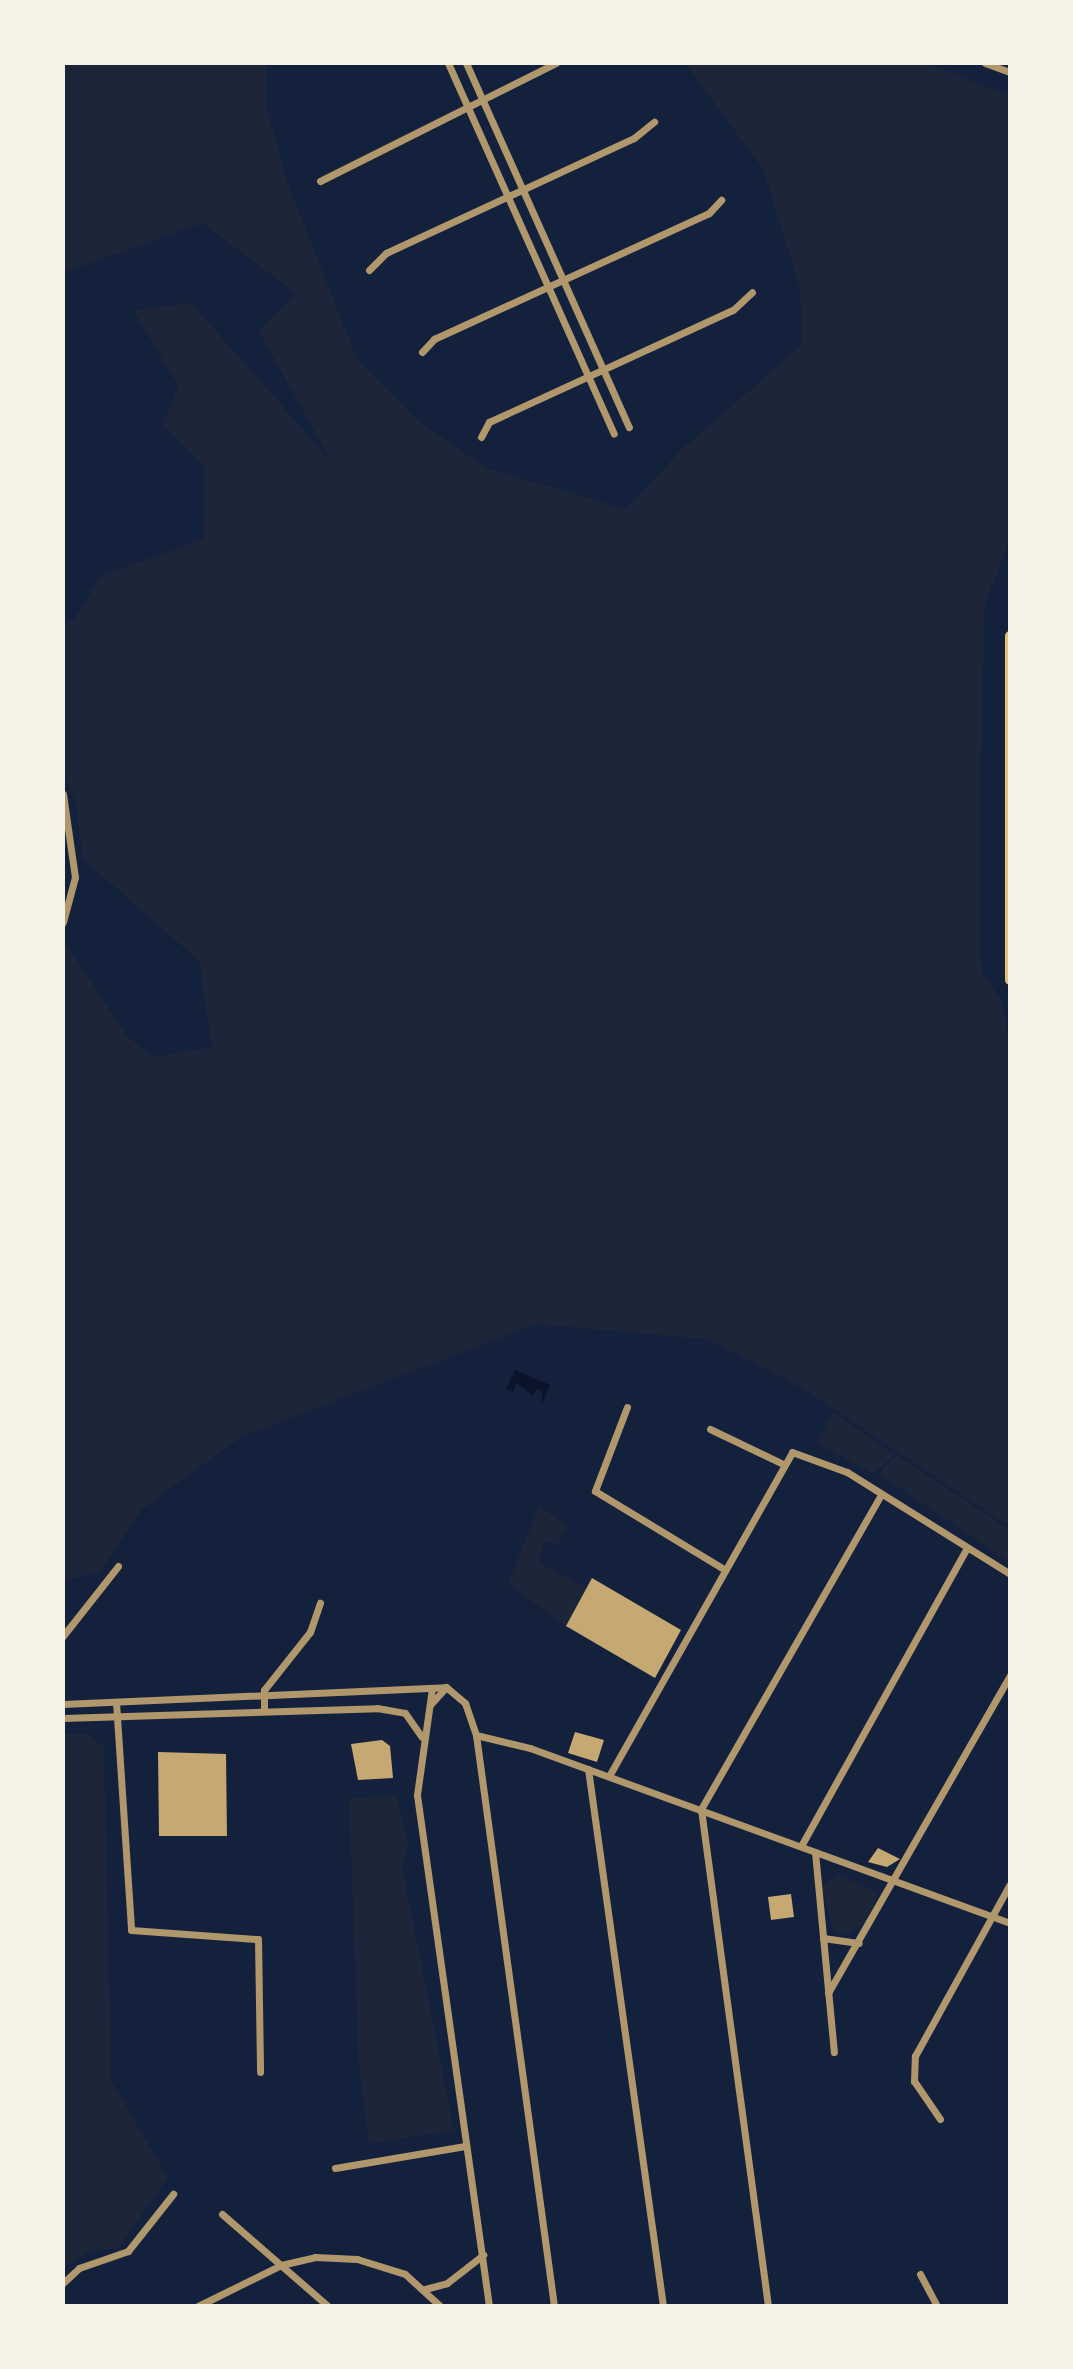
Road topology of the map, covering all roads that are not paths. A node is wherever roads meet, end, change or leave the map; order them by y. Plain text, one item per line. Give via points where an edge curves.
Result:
1 (448, 63) edge
2 (466, 63) edge
3 (556, 63) edge
4 (985, 63) edge
5 (1010, 72) edge
6 (483, 101) junction
7 (468, 108) junction
8 (653, 122) dead end
9 (320, 181) dead end
10 (522, 192) junction
11 (508, 199) junction
12 (721, 200) dead end
13 (369, 270) dead end
14 (563, 281) junction
15 (548, 287) junction
16 (752, 292) dead end
17 (422, 352) dead end
18 (603, 369) junction
19 (586, 377) junction
20 (629, 427) dead end
21 (614, 434) dead end
22 (481, 437) dead end
23 (1010, 636) edge
24 (63, 794) edge
25 (63, 922) edge
26 (1010, 980) edge
27 (627, 1406) dead end
28 (710, 1429) dead end
29 (781, 1463) junction
30 (881, 1495) junction
31 (966, 1550) junction
32 (118, 1566) dead end
33 (724, 1569) junction
34 (1010, 1574) edge
35 (320, 1604) dead end
36 (63, 1636) edge
37 (1010, 1675) edge
38 (446, 1687) junction
39 (432, 1688) junction
40 (263, 1696) junction
41 (116, 1702) junction
42 (63, 1704) edge
43 (429, 1706) junction
44 (264, 1710) junction
45 (116, 1716) junction
46 (63, 1718) edge
47 (476, 1735) junction
48 (422, 1737) junction
49 (589, 1769) junction
50 (609, 1776) junction
51 (701, 1809) junction
52 (802, 1846) junction
53 (815, 1853) junction
54 (896, 1881) junction
55 (1010, 1884) edge
56 (993, 1915) junction
57 (1010, 1923) edge
58 (823, 1938) junction
59 (859, 1943) junction
60 (828, 1993) junction
61 (834, 2052) dead end
62 (260, 2072) dead end
63 (940, 2119) dead end
64 (465, 2146) junction
65 (335, 2168) dead end
66 (173, 2194) dead end
67 (222, 2214) dead end
68 (483, 2255) junction
69 (281, 2265) junction
70 (920, 2274) dead end
71 (63, 2283) edge
72 (425, 2289) junction
73 (200, 2306) edge
74 (328, 2306) edge
75 (440, 2306) edge
76 (489, 2306) edge
77 (554, 2306) edge
78 (663, 2306) edge
79 (768, 2306) edge
80 (937, 2306) edge

1 - 7 street
2 - 6 street
3 - 6 street
4 - 5 street
6 - 7 street
6 - 10 street
7 - 9 street
7 - 11 street
8 - 10 street
10 - 11 street
10 - 14 street
11 - 13 street via 386,253
11 - 15 street
12 - 14 street via 709,213
14 - 15 street
14 - 18 street
15 - 17 street via 434,339
15 - 19 street
16 - 18 street via 733,310
18 - 19 street
18 - 20 street
19 - 21 street
19 - 22 street via 489,422
23 - 26 main road
24 - 25 street via 75,877
27 - 33 street via 594,1480 600,1496
28 - 29 street
29 - 30 street via 799,1451
29 - 33 street
30 - 31 street
30 - 51 street
31 - 34 street
31 - 52 street
32 - 36 street
33 - 50 street
35 - 40 street via 310,1632
37 - 54 street
38 - 39 street
38 - 43 street
38 - 47 street via 465,1703
39 - 40 street
39 - 43 street
40 - 41 street
40 - 44 street
41 - 42 street
41 - 45 street
43 - 48 street
44 - 45 street
44 - 48 street via 394,1709 412,1720
45 - 46 street
45 - 62 street via 131,1930 258,1938
47 - 49 street
47 - 77 street
48 - 64 street via 421,1839
49 - 50 street
49 - 78 street
50 - 51 street
51 - 52 street
51 - 79 street
52 - 53 street
53 - 54 street
53 - 58 street
54 - 56 street
54 - 59 street
55 - 56 street
56 - 57 street
56 - 63 street via 912,2068
58 - 59 street
58 - 60 street
59 - 60 street
60 - 61 street
64 - 65 street
64 - 68 street
66 - 71 street via 128,2251 79,2268
67 - 69 street
68 - 72 street via 447,2283
68 - 76 street
69 - 72 street via 315,2257 357,2259 405,2274
69 - 73 street
69 - 74 street
70 - 80 street
72 - 75 street

